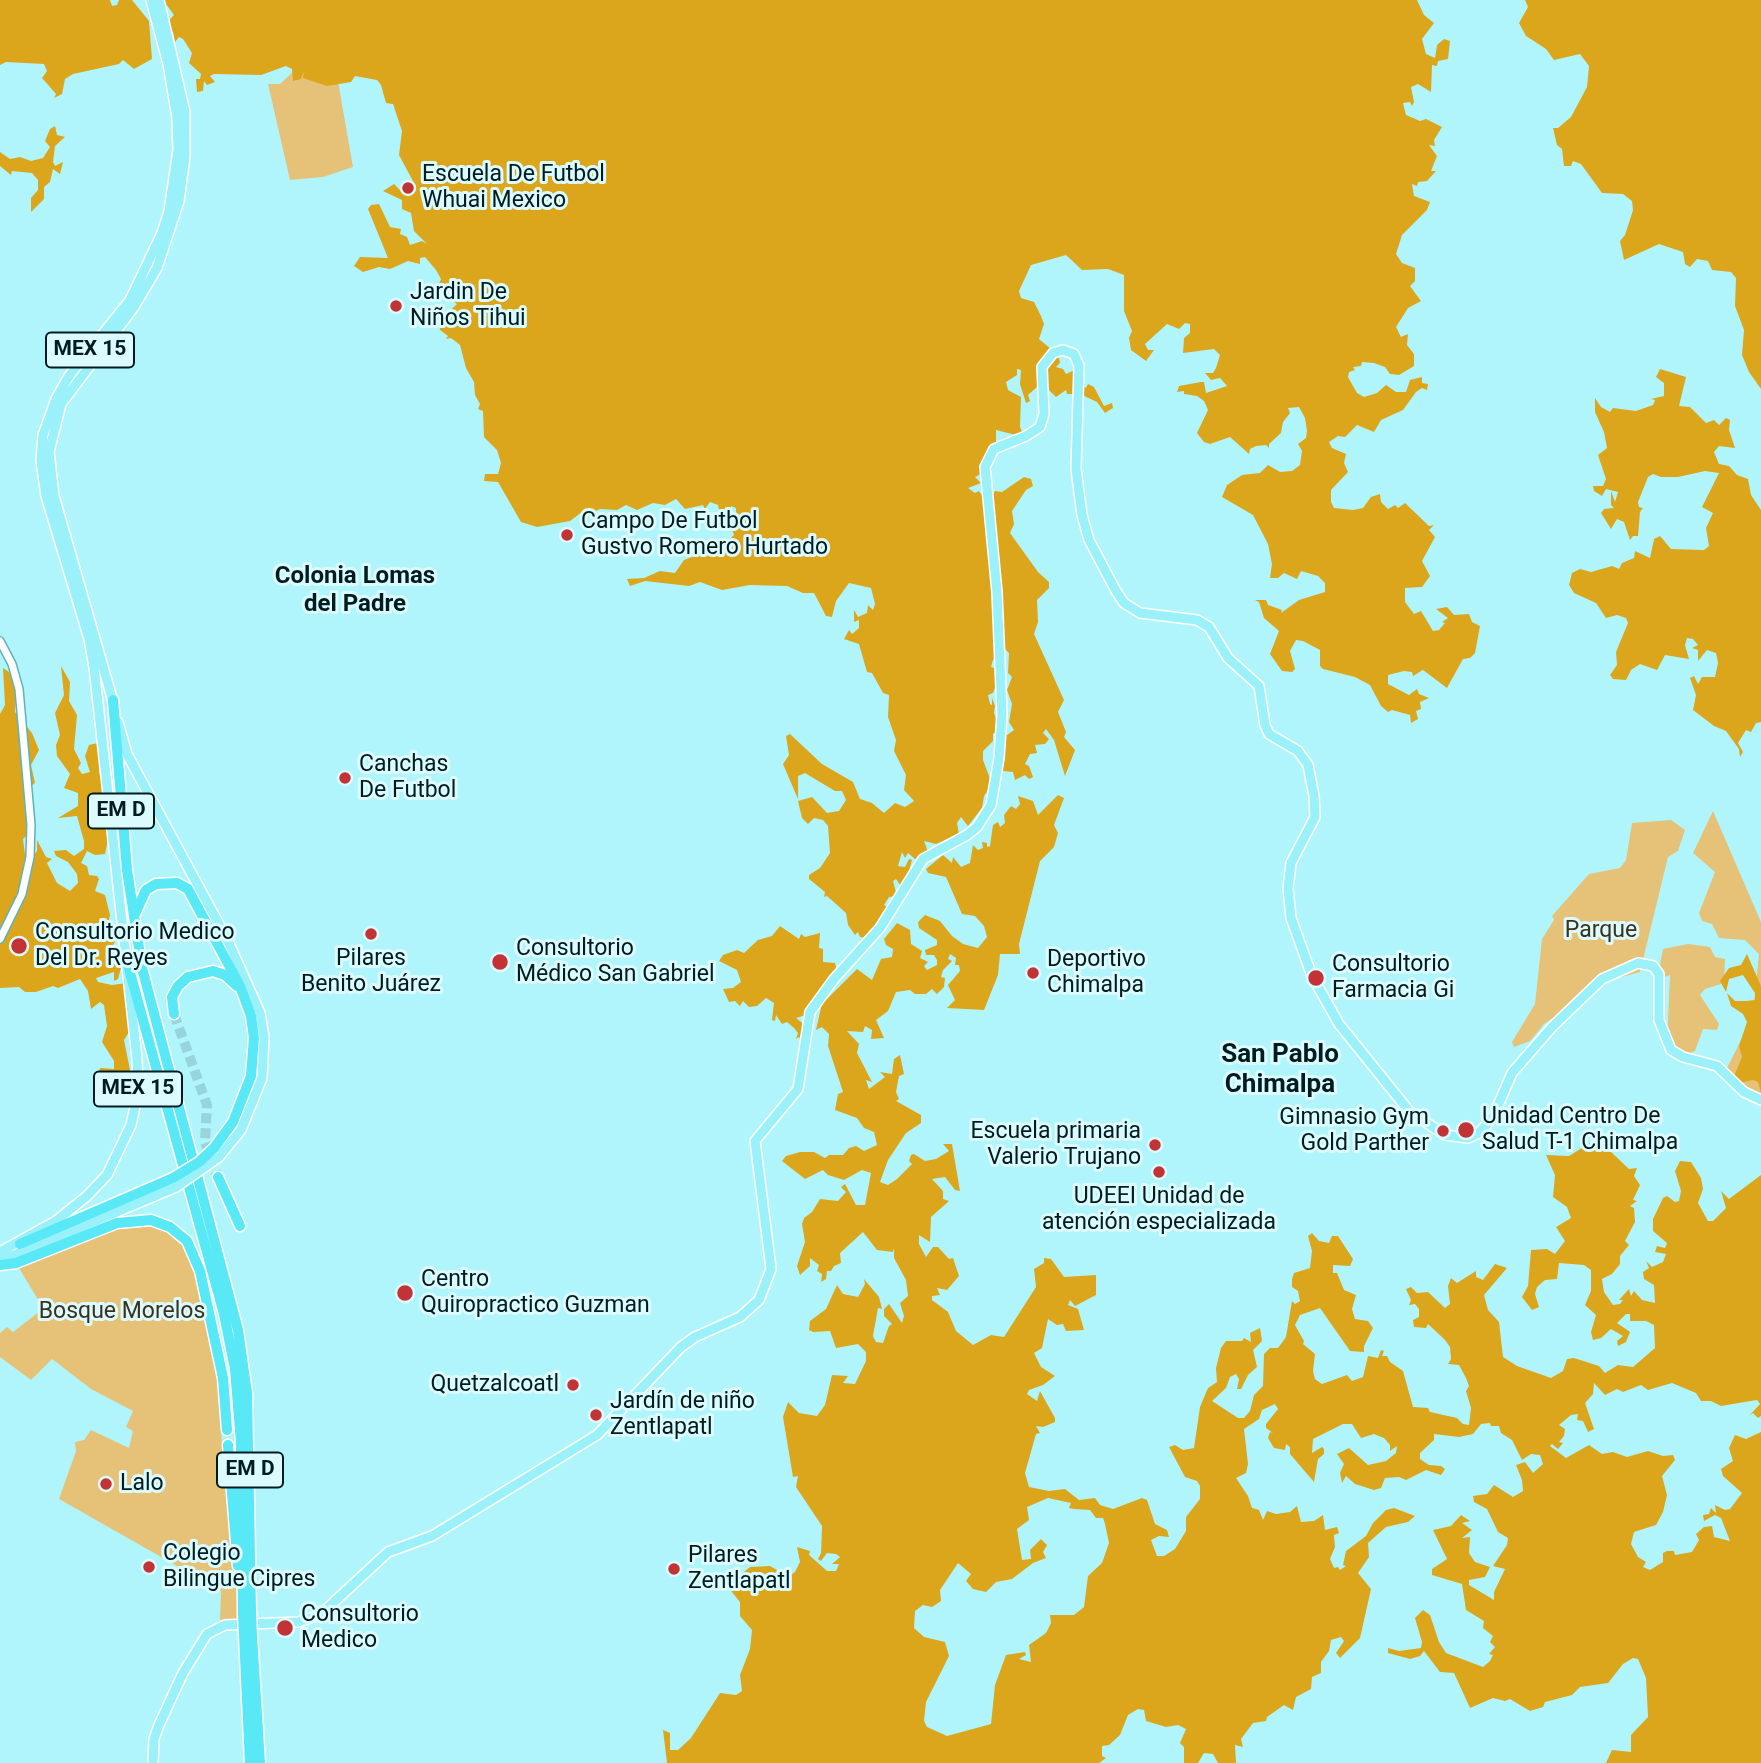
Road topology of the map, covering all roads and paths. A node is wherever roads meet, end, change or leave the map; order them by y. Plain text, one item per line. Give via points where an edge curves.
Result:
1 (151, 0) edge
2 (159, 0) edge
3 (0, 641) edge
4 (113, 700) junction
5 (134, 921) junction
6 (0, 939) edge
7 (126, 958) junction
8 (243, 995) junction
9 (174, 1014) tunnel mouth
10 (1761, 1100) edge
11 (216, 1152) junction
12 (218, 1177) tunnel mouth
13 (174, 1182) junction
14 (240, 1226) dead end
15 (20, 1244) junction
16 (0, 1252) edge
17 (0, 1263) edge
18 (227, 1430) dead end
19 (228, 1445) dead end
20 (242, 1587) junction
21 (247, 1612) junction
22 (248, 1636) junction
23 (153, 1763) edge
24 (250, 1763) edge
25 (260, 1763) edge

1 - 7 main road, MEX 15 via 177,118 177,163 169,211 130,300 56,399 43,436 41,461 46,496 93,658
2 - 4 main road, MEX 15 via 185,112 183,178 176,212 142,296 61,404 49,452 54,496
3 - 6 street via 19,689 31,825 22,894
4 - 5 highway, EM D
4 - 11 main road, MEX 15 via 127,754 228,941 260,1013 262,1078 241,1130
5 - 8 highway via 146,890 167,881 188,889
5 - 21 highway, EM D via 150,1000 238,1330 247,1392
7 - 15 main road, MEX 15 via 137,1058 138,1093 131,1125 107,1175 87,1196
7 - 20 highway, EM D via 235,1369 241,1442
8 - 9 highway via 225,975 200,971 178,986 172,997
8 - 11 highway via 254,1038 251,1076
10 - 23 main road via 1744,1092 1717,1066 1671,1050 1659,1020 1659,974 1653,966 1638,963 1602,979 1552,1027 1512,1073 1493,1117 1479,1133 1468,1138 1445,1135 1414,1115 1339,1024 1312,976 1291,918 1291,863 1315,817 1312,779 1303,756 1269,734 1259,686 1228,658 1212,631 1197,620 1146,615 1129,606 1089,540 1077,477 1081,373 1074,354 1058,351 1045,361 1042,421 1036,431 994,449 985,467 1001,660 1002,730 991,805 967,835 923,859 880,928 810,1012 798,1089 755,1141 771,1269 758,1300 740,1317 681,1347 597,1435 432,1536 388,1552 320,1615 298,1622 214,1629 197,1646 159,1725
11 - 13 highway, bridge
12 - 14 highway
13 - 15 highway
13 - 17 main road
15 - 16 main road, MEX 15
17 - 18 highway via 16,1263 117,1223 151,1220 170,1227 187,1241 200,1271 223,1378
19 - 20 highway via 235,1553
20 - 21 highway, EM D
21 - 22 highway, EM D, bridge
22 - 24 highway, EM D
22 - 25 highway, EM D

